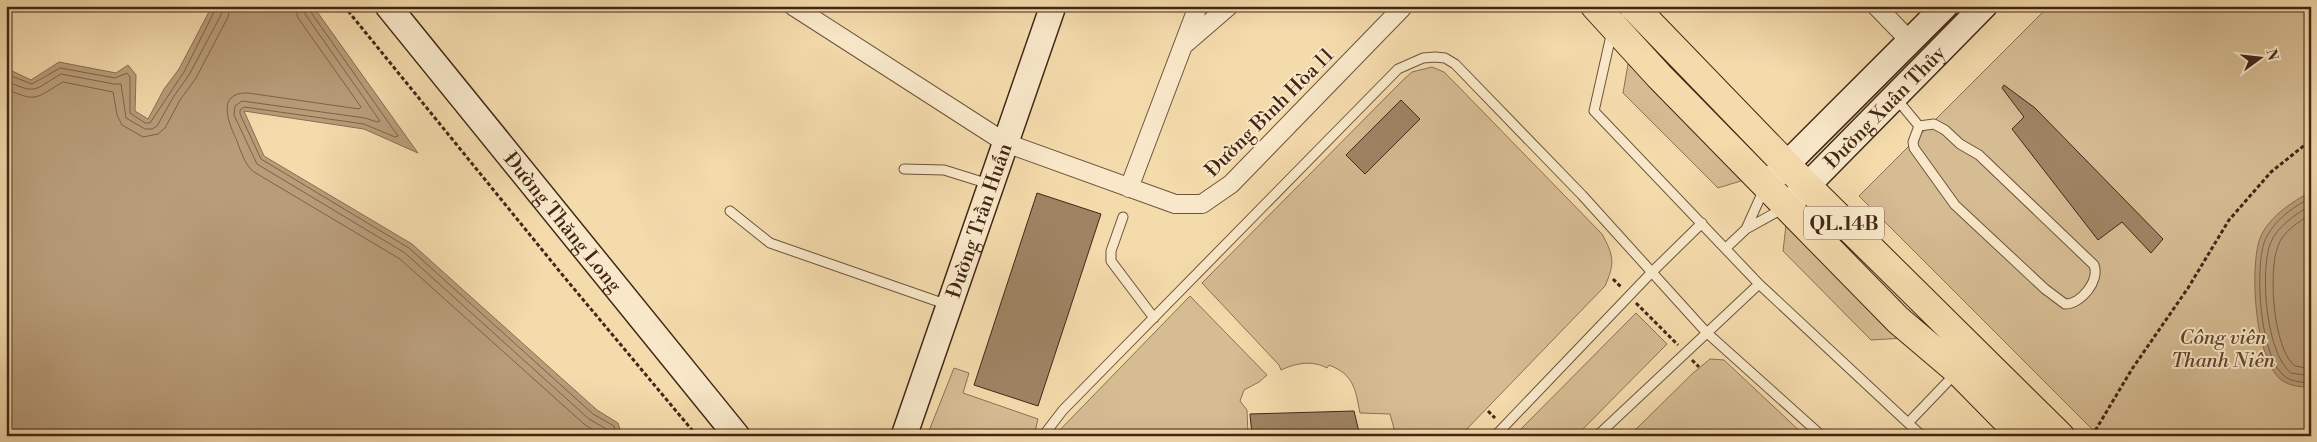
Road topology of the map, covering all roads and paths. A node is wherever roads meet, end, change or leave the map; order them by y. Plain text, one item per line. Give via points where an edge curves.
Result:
1 (344, 6) edge
2 (388, 6) edge
3 (793, 6) edge
4 (1052, 6) edge
5 (1198, 6) edge
6 (1229, 6) edge
7 (1595, 6) edge
8 (1633, 6) edge
9 (1876, 6) edge
10 (1945, 6) edge
11 (1984, 6) edge
12 (1401, 7) edge
13 (1613, 26) junction
14 (1910, 42) junction
15 (1185, 44) junction
16 (1894, 97) junction
17 (1919, 126) junction
18 (2311, 140) edge
19 (1006, 143) junction
20 (1786, 165) junction
21 (904, 169) dead end
22 (992, 185) junction
23 (1766, 185) junction
24 (1807, 186) junction
25 (1128, 188) junction
26 (1787, 206) junction
27 (730, 211) dead end
28 (1123, 217) dead end
29 (1702, 223) junction
30 (1746, 229) junction
31 (1726, 248) junction
32 (1651, 273) junction
33 (1613, 279) dead end
34 (1759, 284) junction
35 (1630, 297) junction
36 (948, 305) junction
37 (1154, 318) junction
38 (1706, 332) junction
39 (1685, 353) junction
40 (1699, 367) dead end
41 (1958, 372) junction
42 (1909, 422) junction
43 (697, 436) edge
44 (737, 436) edge
45 (904, 436) edge
46 (1043, 436) edge
47 (1495, 436) edge
48 (1597, 436) edge
49 (1822, 436) edge
50 (1922, 436) edge
51 (2022, 436) edge
52 (2060, 436) edge
53 (2092, 436) edge

1 - 43 path
2 - 44 street, Đường Thăng Long
3 - 19 street, Đường Bình Hòa 11
4 - 19 street, Đường Trần Huấn
5 - 15 street
6 - 15 street
7 - 13 highway, QL.14B
8 - 20 highway, QL.14B
9 - 14 street
10 - 14 street, Đường Xuân Thủy
11 - 16 street, Đường Xuân Thủy
12 - 25 street, Đường Bình Hòa 11 via 1231,184 1202,204 1175,204
13 - 23 highway, QL.14B
13 - 29 lane via 1594,111
14 - 20 street, Đường Xuân Thủy
15 - 25 street
16 - 17 lane
16 - 24 street, Đường Xuân Thủy
17 - 17 lane via 1914,148 1955,205 2045,289 2064,304 2076,302 2095,280 2094,265 1979,155 1938,126
18 - 53 path via 2271,172 2229,220
19 - 22 street, Đường Trần Huấn
19 - 25 street, Đường Bình Hòa 11
20 - 23 street, Đường Xuân Thủy
20 - 24 highway, QL.14B
21 - 22 lane via 944,170
22 - 36 street, Đường Trần Huấn
23 - 26 highway, QL.14B
23 - 30 lane
24 - 26 street, Đường Xuân Thủy
24 - 52 highway, QL.14B
26 - 30 lane
26 - 41 highway, QL.14B via 1898,320
27 - 36 lane via 770,243
28 - 37 lane via 1111,251 1111,261
29 - 31 lane
29 - 32 lane
30 - 31 lane
31 - 34 lane
32 - 35 lane
32 - 37 lane via 1468,75 1445,58 1435,57 1398,69
32 - 38 lane
33 - 35 path
34 - 38 lane
34 - 42 lane
35 - 39 path
35 - 47 lane
36 - 45 street, Đường Trần Huấn
37 - 46 lane via 1063,410
38 - 39 lane
38 - 49 lane
39 - 40 path
39 - 48 lane
41 - 42 lane
41 - 51 highway, QL.14B
42 - 50 lane

